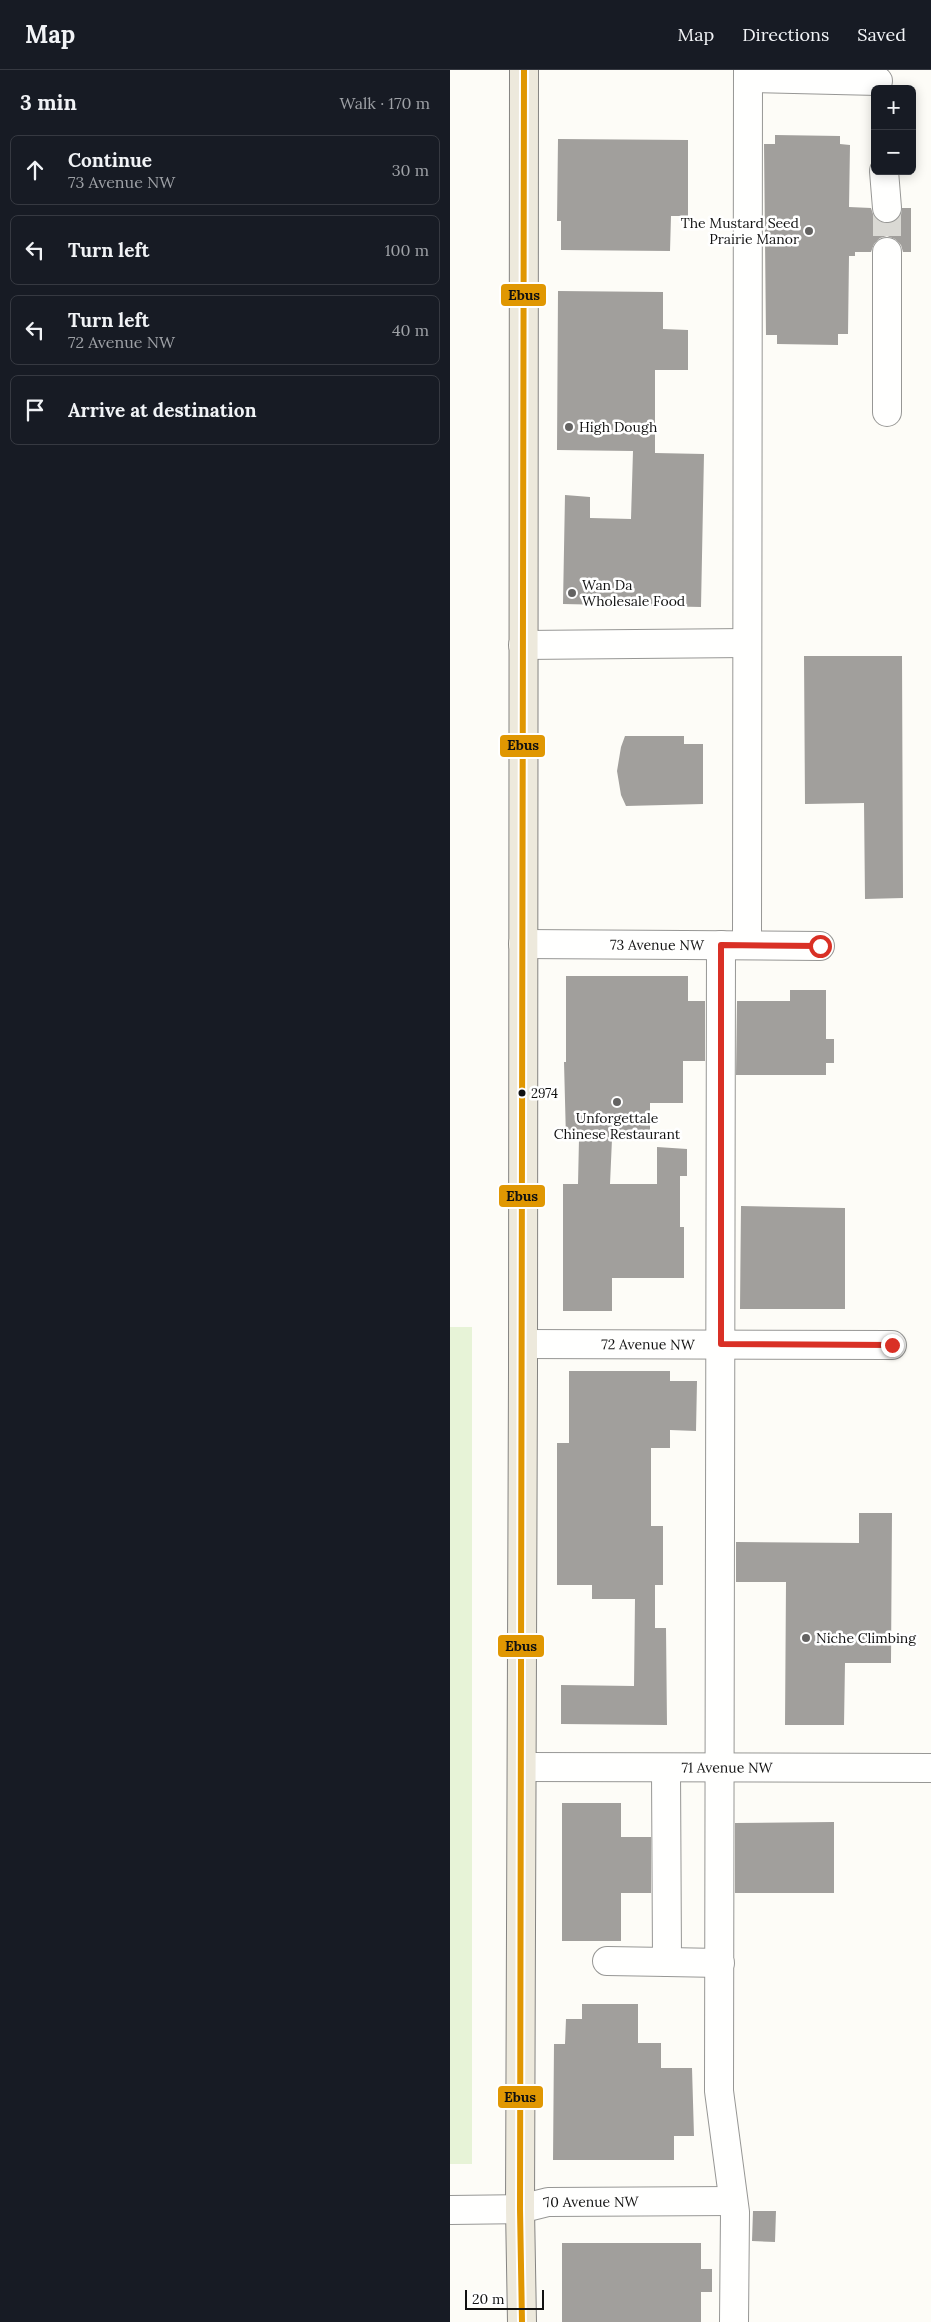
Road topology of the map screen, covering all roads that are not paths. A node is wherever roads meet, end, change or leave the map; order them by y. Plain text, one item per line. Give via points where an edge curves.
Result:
1 (524, 70) edge
2 (748, 74) edge
3 (879, 80) edge
4 (884, 175) edge
5 (887, 208) tunnel mouth
6 (887, 252) tunnel mouth
7 (887, 412) dead end
8 (747, 643) junction
9 (523, 645) junction
10 (523, 944) junction
11 (734, 945) junction
12 (820, 946) dead end
13 (523, 1344) junction
14 (721, 1344) junction
15 (892, 1345) dead end
16 (522, 1767) junction
17 (720, 1767) junction
18 (666, 1768) junction
19 (931, 1768) edge
20 (607, 1961) dead end
21 (667, 1962) junction
22 (720, 1963) junction
23 (733, 2200) junction
24 (520, 2209) junction
25 (450, 2210) edge
26 (522, 2322) edge
27 (734, 2322) edge

1 - 9 main road
2 - 3 street
2 - 8 street
4 - 5 street
6 - 7 street
8 - 9 street
8 - 11 street
9 - 10 main road
10 - 11 street, 73 Avenue NW
10 - 13 main road
11 - 12 street, 73 Avenue NW
11 - 14 street
13 - 14 street, 72 Avenue NW
13 - 16 main road
14 - 15 street, 72 Avenue NW
14 - 17 street
16 - 18 street, 71 Avenue NW
16 - 24 main road
17 - 18 street, 71 Avenue NW
17 - 19 street, 71 Avenue NW
17 - 22 street
18 - 21 street
20 - 21 street
21 - 22 street
22 - 23 street via 719,2091
23 - 24 street, 70 Avenue NW via 548,2202
23 - 27 street
24 - 25 street, 70 Avenue NW
24 - 26 main road

